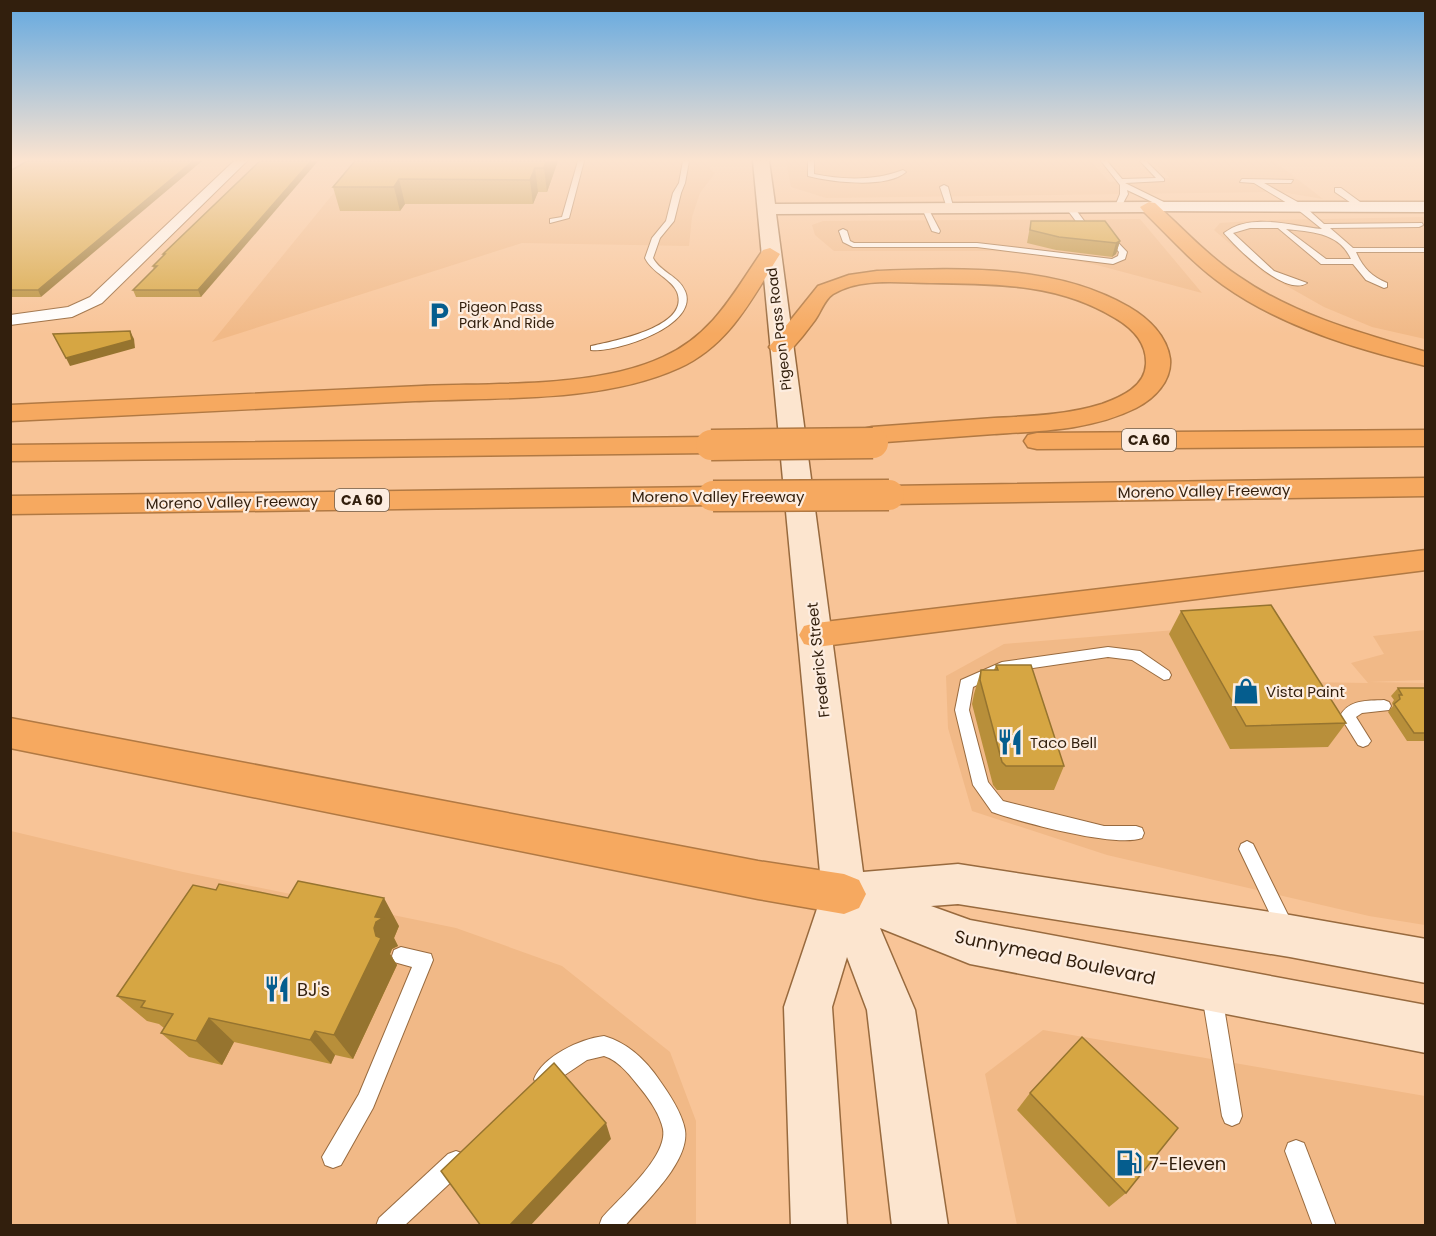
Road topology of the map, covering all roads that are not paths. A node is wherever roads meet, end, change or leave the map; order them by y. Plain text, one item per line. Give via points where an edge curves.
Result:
1 (181, 219) edge
2 (563, 219) edge
3 (670, 219) edge
4 (767, 219) edge
5 (930, 219) edge
6 (1079, 219) edge
7 (1171, 219) edge
8 (1312, 219) edge
9 (553, 222) dead end
10 (1277, 226) junction
11 (1320, 226) junction
12 (1422, 227) edge
13 (1088, 230) edge
14 (1105, 230) edge
15 (843, 231) dead end
16 (936, 231) dead end
17 (1329, 232) junction
18 (1352, 250) junction
19 (1425, 250) edge
20 (770, 254) junction
21 (1355, 261) junction
22 (1304, 283) dead end
23 (1384, 285) dead end
24 (10, 320) edge
25 (781, 347) junction
26 (594, 348) dead end
27 (1425, 359) edge
28 (10, 413) edge
29 (791, 426) joint
30 (1425, 438) edge
31 (872, 439) junction
32 (10, 453) edge
33 (1425, 487) edge
34 (10, 505) edge
35 (1425, 560) edge
36 (816, 635) junction
37 (1164, 675) dead end
38 (1384, 706) dead end
39 (10, 733) edge
40 (1363, 741) dead end
41 (1136, 833) dead end
42 (1247, 849) dead end
43 (844, 894) junction
44 (1290, 936) junction
45 (401, 956) dead end
46 (1425, 961) edge
47 (1211, 990) junction
48 (1425, 1029) edge
49 (531, 1091) edge
50 (1232, 1116) dead end
51 (473, 1146) edge
52 (1296, 1151) dead end
53 (333, 1157) dead end
54 (387, 1226) edge
55 (610, 1226) edge
56 (819, 1226) edge
57 (920, 1226) edge
58 (1325, 1226) edge

1 - 24 street via 96,300 72,312
2 - 9 lane
3 - 26 lane via 651,247 650,258 655,268 679,287 683,305 650,334
4 - 20 main road, Pigeon Pass Road
5 - 16 lane
6 - 13 lane
7 - 27 highway via 1230,281 1265,301 1359,340
8 - 11 lane
10 - 17 lane
10 - 21 lane via 1324,261
10 - 22 lane via 1236,227 1228,233 1271,273
11 - 12 lane
11 - 17 lane
14 - 15 lane via 1123,252 1113,261 977,245 853,245 847,242
17 - 18 lane
18 - 19 lane
18 - 21 lane
20 - 25 main road, Pigeon Pass Road
20 - 28 highway via 717,332 688,355 645,375 517,390
21 - 23 lane via 1370,278
25 - 29 main road, Pigeon Pass Road
25 - 31 highway via 810,314 815,299 834,286 869,279 993,278 1046,283 1118,308 1152,338 1159,356 1152,384 1124,405 1101,413 1073,420
29 - 36 main road, Frederick Street
30 - 31 highway, CA 60
31 - 32 highway, CA 60, bridge via 711,445
33 - 34 highway, Moreno Valley Freeway / CA 60, bridge
35 - 36 highway
36 - 43 main road, Frederick Street
37 - 41 lane via 1135,655 1108,652 1002,667 966,684 962,710 981,785 998,807 1104,833
38 - 40 lane via 1359,707 1347,716
39 - 43 highway
42 - 44 lane
43 - 44 main road via 958,884
43 - 47 main road, Sunnymead Boulevard via 970,942
43 - 56 main road, Frederick Street via 808,1007
43 - 57 main road, Frederick Street via 891,1010
44 - 46 main road
45 - 53 lane via 424,960 366,1101
47 - 48 main road, Sunnymead Boulevard
47 - 50 lane
49 - 55 lane via 577,1055 606,1046 625,1054 668,1109 675,1139 662,1166
51 - 54 lane
52 - 58 lane

